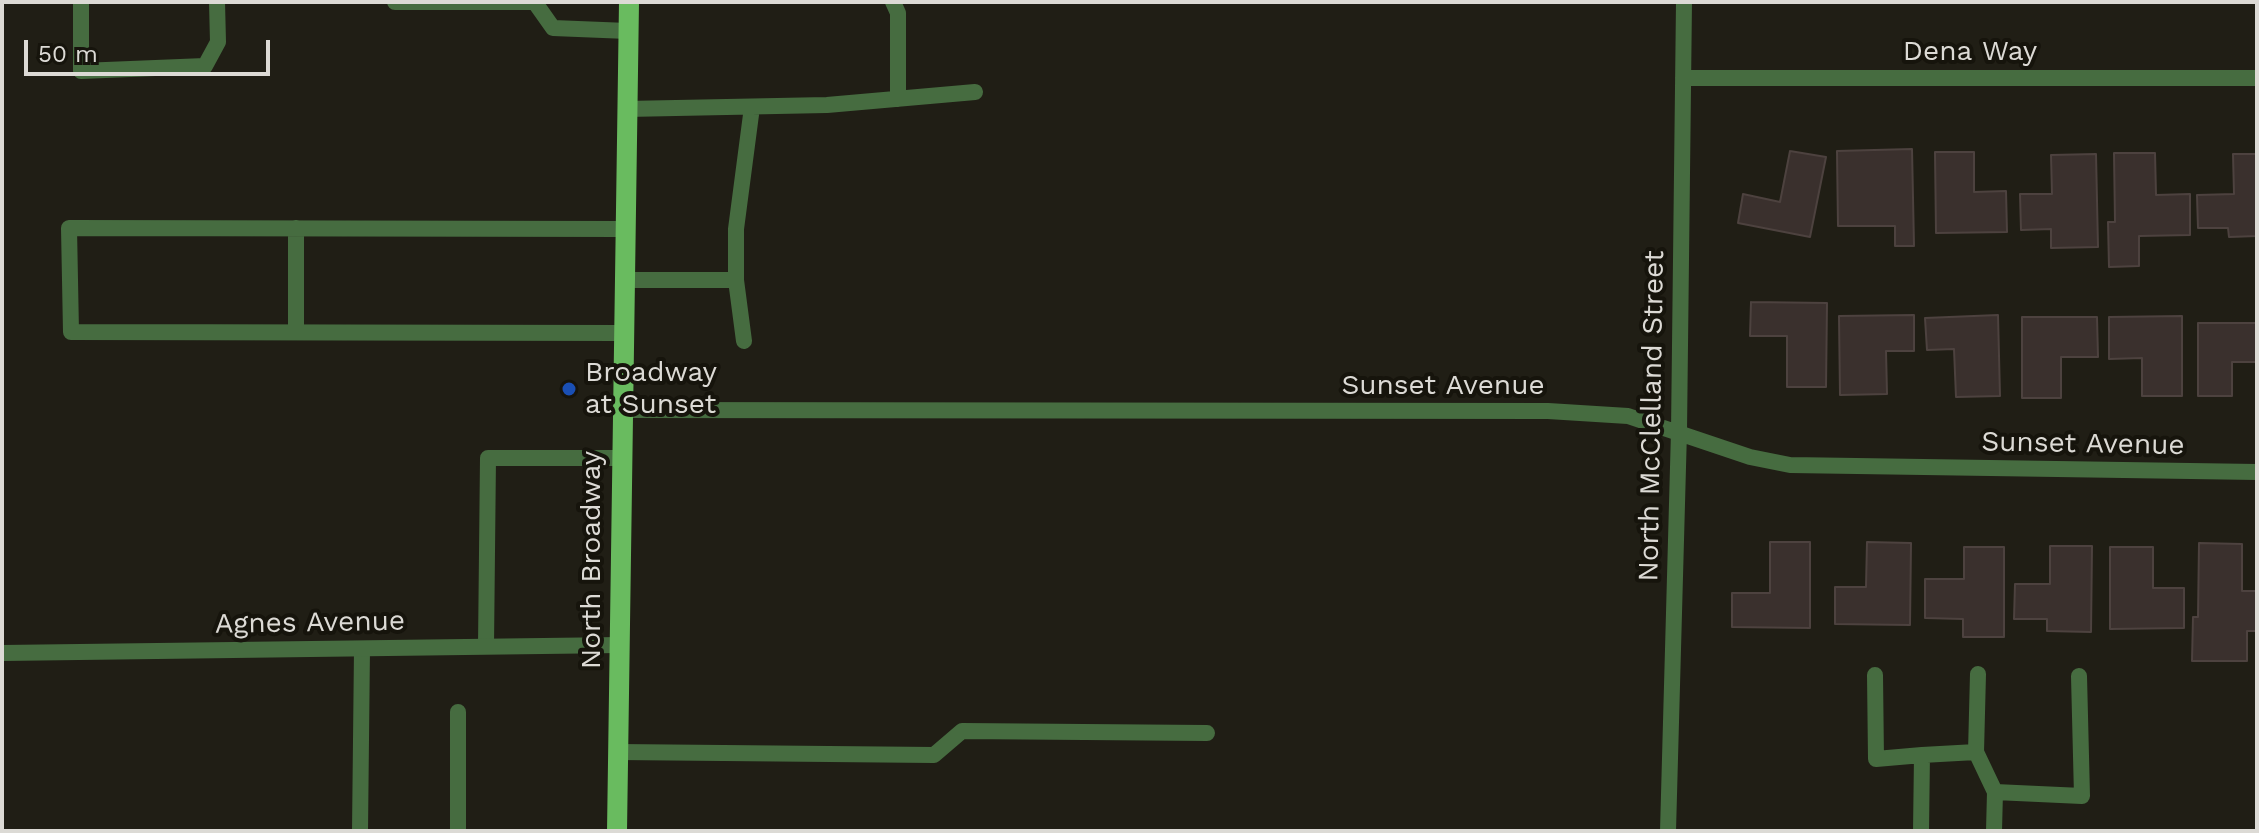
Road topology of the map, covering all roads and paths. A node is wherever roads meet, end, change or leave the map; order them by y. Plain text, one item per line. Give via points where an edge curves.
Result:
1 (81, 2) edge
2 (217, 2) edge
3 (395, 2) edge
4 (629, 2) edge
5 (1684, 2) edge
6 (537, 3) edge
7 (899, 6) edge
8 (628, 31) junction
9 (1683, 78) junction
10 (2257, 78) edge
11 (975, 92) dead end
12 (898, 99) junction
13 (752, 107) junction
14 (626, 109) junction
15 (296, 228) junction
16 (624, 229) junction
17 (623, 280) junction
18 (736, 280) junction
19 (296, 332) junction
20 (622, 333) junction
21 (744, 341) dead end
22 (620, 410) junction
23 (1679, 431) junction
24 (620, 458) junction
25 (2257, 472) edge
26 (620, 645) junction
27 (486, 646) junction
28 (362, 649) junction
29 (2, 653) edge
30 (1978, 674) dead end
31 (1875, 675) dead end
32 (2079, 676) dead end
33 (458, 712) dead end
34 (1207, 733) dead end
35 (618, 752) junction
36 (1976, 752) junction
37 (1922, 755) junction
38 (1995, 792) junction
39 (360, 831) edge
40 (458, 831) edge
41 (617, 831) edge
42 (1668, 831) edge
43 (1921, 831) edge
44 (1994, 831) edge

1 - 2 street via 81,71 205,66 218,42
3 - 6 street
4 - 8 main road, North Broadway
5 - 9 street, North McClelland Street
6 - 8 street via 553,28
7 - 12 street
8 - 14 main road, North Broadway
9 - 10 street, Dena Way
9 - 23 street, North McClelland Street
11 - 12 street
12 - 13 street
13 - 14 street
13 - 18 street via 736,229
14 - 16 main road, North Broadway
15 - 16 street
15 - 19 street
15 - 19 street via 69,228 71,332
16 - 17 main road, North Broadway
17 - 18 street
17 - 20 main road, North Broadway
18 - 21 street
19 - 20 street
20 - 22 main road, North Broadway
22 - 23 street, Sunset Avenue via 1548,411 1628,416
22 - 24 main road, North Broadway
23 - 25 street, Sunset Avenue via 1750,457 1790,465
23 - 42 street, North McClelland Street
24 - 26 main road, North Broadway
24 - 27 street via 488,458
26 - 27 street, Agnes Avenue
26 - 35 main road, North Broadway
27 - 28 street, Agnes Avenue
28 - 29 street, Agnes Avenue
28 - 39 street
30 - 36 street
31 - 37 street via 1876,759
32 - 38 street via 2082,796
33 - 40 street
34 - 35 street via 962,731 934,755
35 - 41 main road, North Broadway
36 - 37 street
36 - 38 street
37 - 43 street
38 - 44 street

